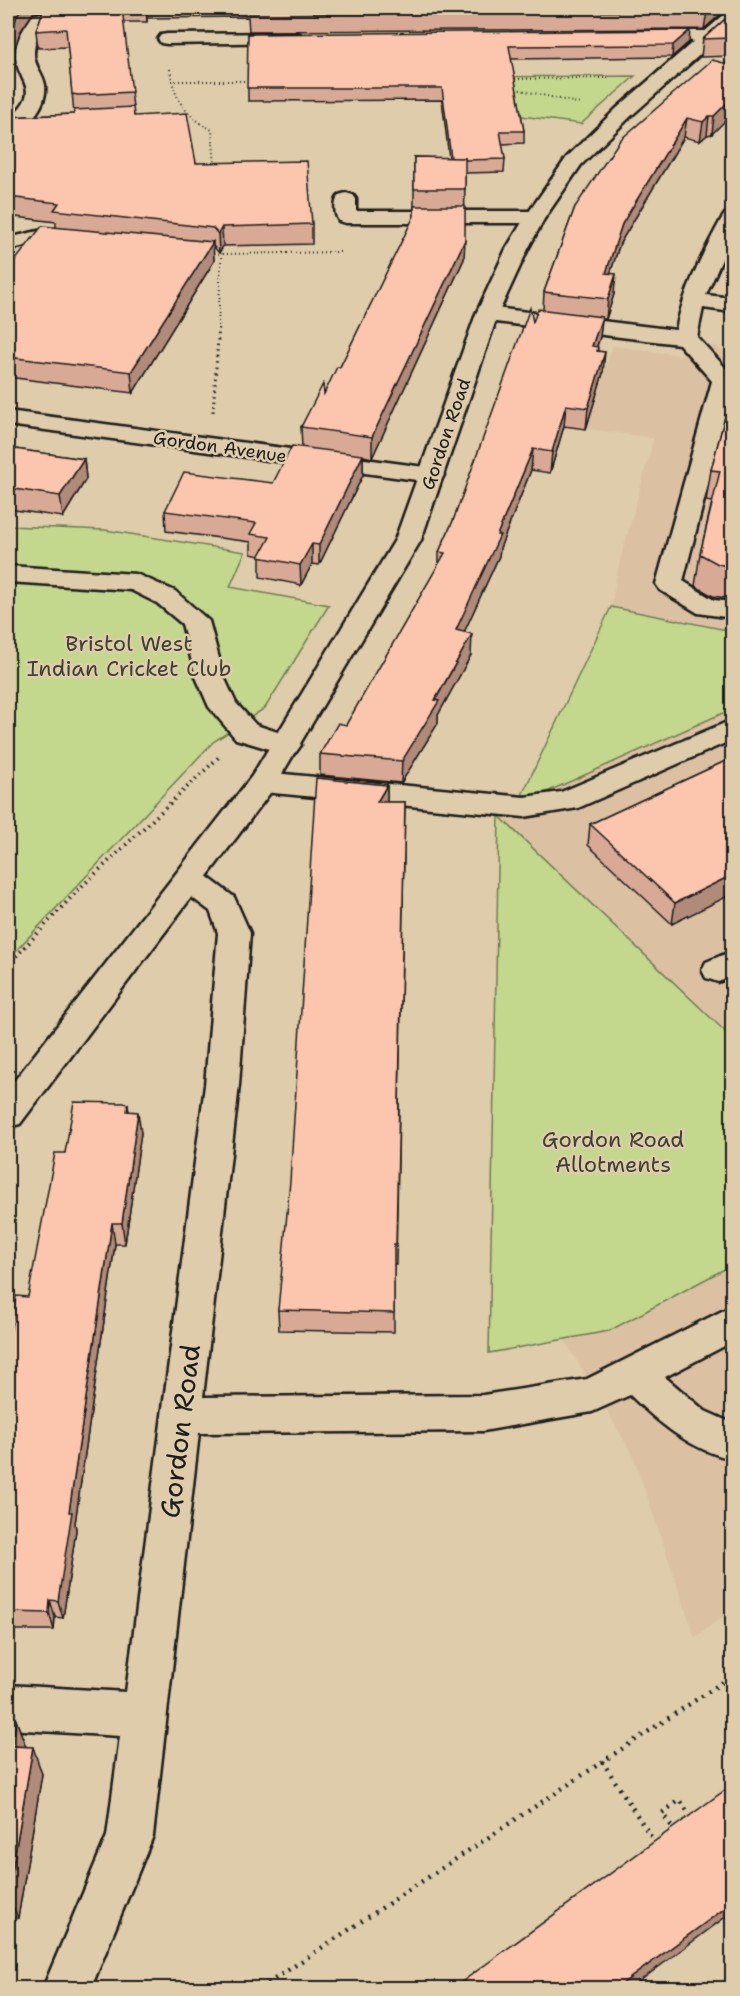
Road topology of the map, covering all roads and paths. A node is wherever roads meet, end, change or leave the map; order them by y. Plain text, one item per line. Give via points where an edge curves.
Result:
1 (87, 8) edge
2 (732, 17) edge
3 (18, 19) edge
4 (39, 19) junction
5 (628, 36) edge
6 (710, 36) junction
7 (311, 38) edge
8 (167, 39) joint
9 (662, 78) junction
10 (502, 80) edge
11 (171, 81) junction
12 (255, 81) edge
13 (510, 87) edge
14 (622, 113) junction
15 (8, 128) edge
16 (216, 168) edge
17 (346, 199) dead end
18 (535, 217) junction
19 (732, 218) edge
20 (102, 242) edge
21 (222, 243) edge
22 (8, 244) edge
23 (693, 300) junction
24 (732, 305) edge
25 (488, 314) junction
26 (686, 338) junction
27 (8, 418) edge
28 (197, 445) junction
29 (432, 475) junction
30 (8, 574) edge
31 (732, 610) edge
32 (732, 729) edge
33 (246, 732) junction
34 (286, 745) junction
35 (263, 782) junction
36 (190, 880) junction
37 (8, 965) edge
38 (8, 1114) edge
39 (732, 1323) edge
40 (635, 1374) junction
41 (183, 1414) junction
42 (732, 1441) edge
43 (732, 1676) edge
44 (8, 1707) edge
45 (145, 1715) junction
46 (602, 1761) junction
47 (693, 1820) edge
48 (681, 1839) edge
49 (658, 1848) edge
50 (67, 1989) edge
51 (261, 1989) edge

1 - 4 street
2 - 6 street, Gordon Road
3 - 4 street
4 - 15 street via 27,37 24,59 35,81 35,115
5 - 6 street
6 - 9 street, Gordon Road
7 - 8 street
8 - 11 path
9 - 10 path
9 - 14 street, Gordon Road
11 - 12 path
11 - 16 path via 187,117 212,130
13 - 14 path
14 - 18 street, Gordon Road via 574,161
17 - 18 street via 346,217
18 - 25 street, Gordon Road
19 - 23 street
20 - 22 street via 38,237
21 - 28 path via 213,410
23 - 24 street
23 - 26 street
25 - 26 street
25 - 29 street, Gordon Road
26 - 31 street via 724,380 669,584 707,607
27 - 28 street, Gordon Avenue
28 - 29 street, Gordon Avenue
29 - 34 street, Gordon Road via 408,540
30 - 33 street via 136,582 166,597 195,621 210,677 223,707
32 - 35 street via 567,801 524,807
33 - 34 street
33 - 37 path via 77,891
34 - 35 street, Gordon Road
35 - 36 street, Gordon Road
36 - 38 street, Gordon Road
36 - 41 street, Gordon Road via 223,905 234,933 234,947 222,1085
39 - 40 street
40 - 41 street via 592,1395 483,1413
40 - 42 street via 676,1413
41 - 45 street, Gordon Road
43 - 46 path
44 - 45 street
45 - 50 street, Gordon Road via 130,1836
46 - 49 path
46 - 51 path
47 - 48 path via 680,1800 662,1813

